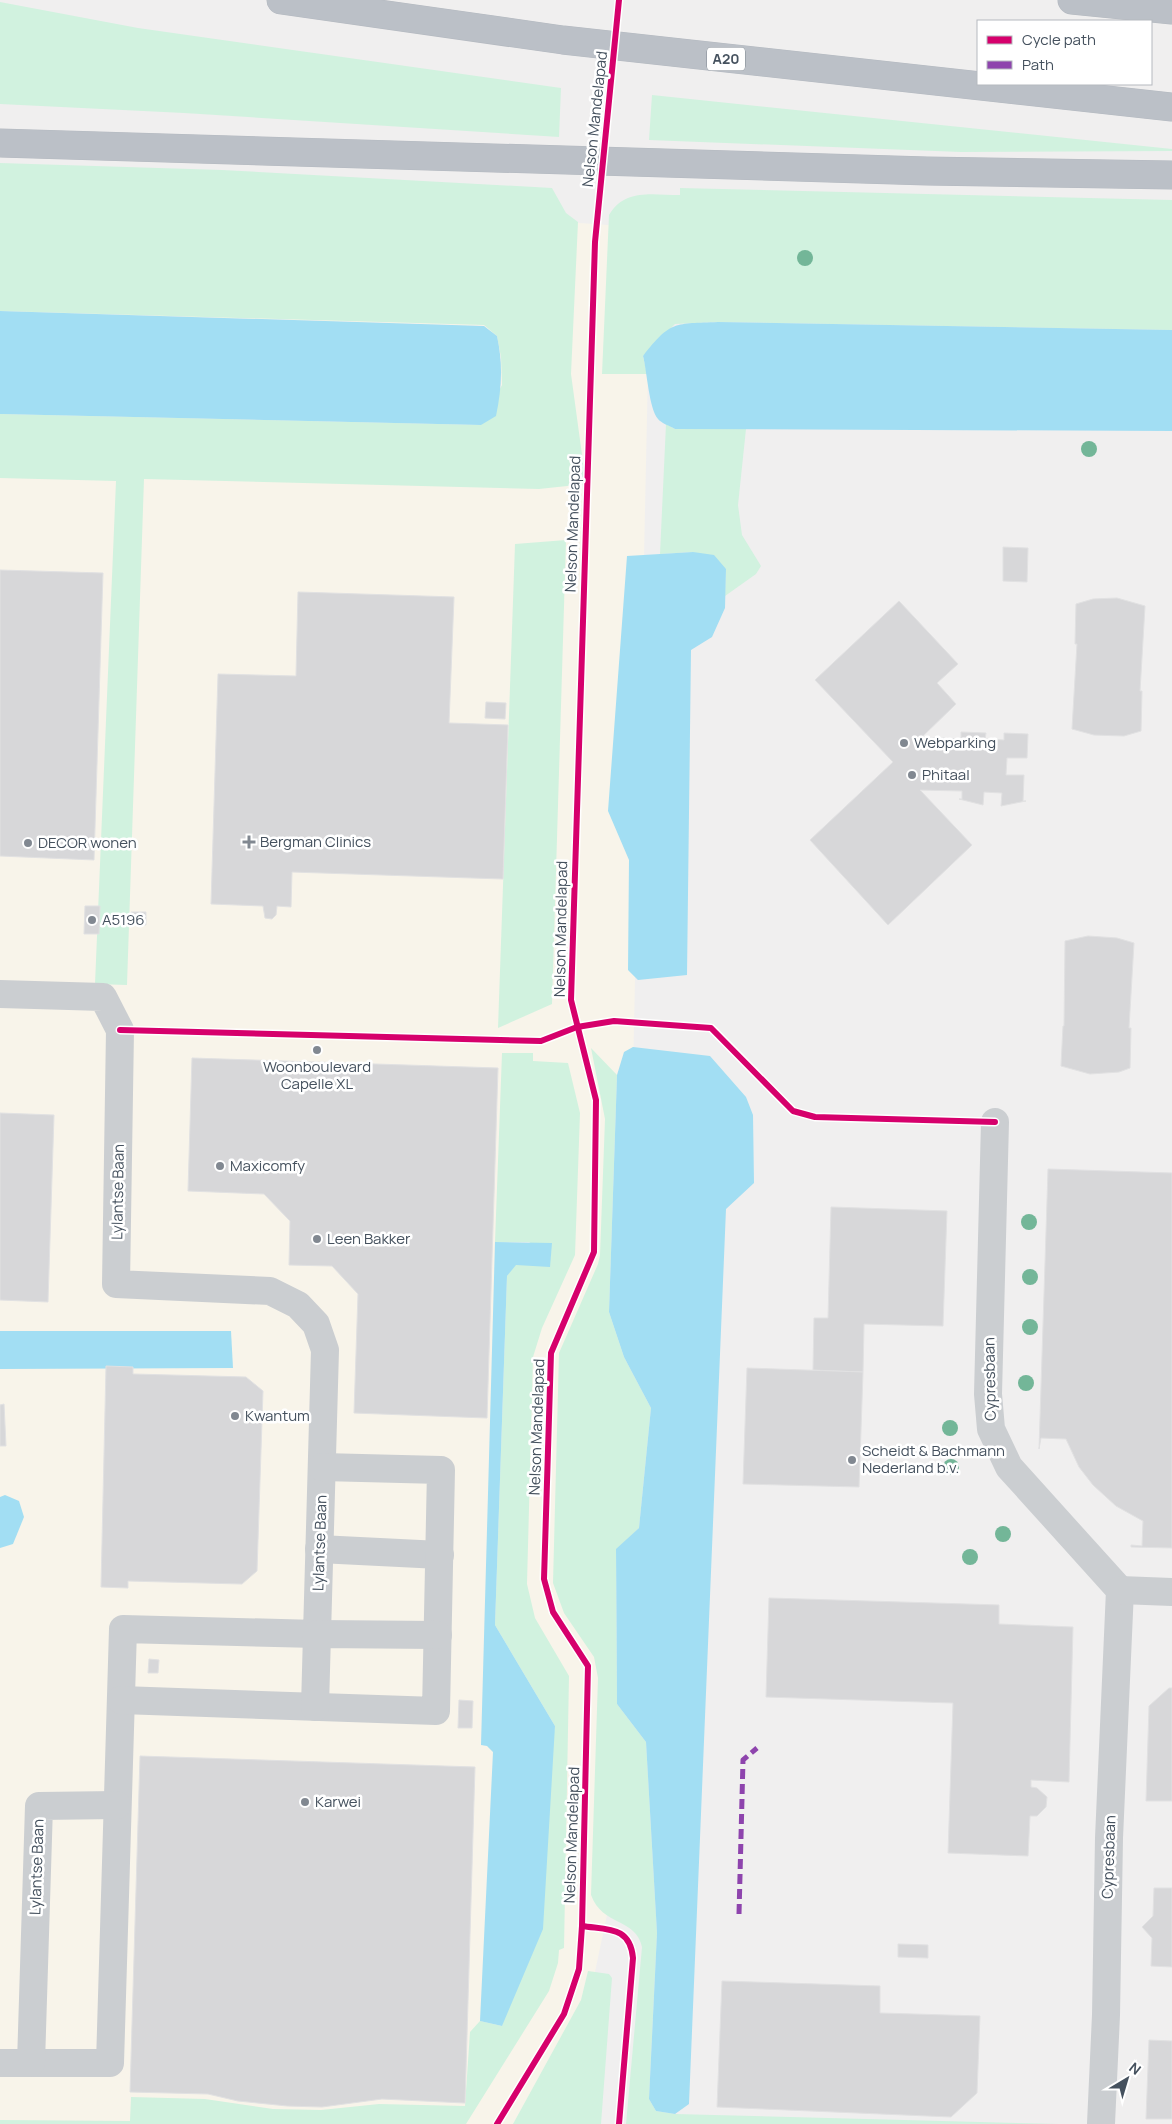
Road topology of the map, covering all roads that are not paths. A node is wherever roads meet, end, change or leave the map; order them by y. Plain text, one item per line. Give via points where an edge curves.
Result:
1 (281, 0) edge
2 (1072, 0) edge
3 (1172, 10) edge
4 (1172, 108) edge
5 (0, 144) edge
6 (1172, 175) edge
7 (0, 994) edge
8 (995, 1122) dead end
9 (322, 1466) junction
10 (320, 1549) junction
11 (440, 1555) junction
12 (1120, 1590) junction
13 (1172, 1592) edge
14 (317, 1634) junction
15 (438, 1635) junction
16 (121, 1700) junction
17 (315, 1707) junction
18 (118, 1805) junction
19 (0, 2063) edge
20 (31, 2063) junction
21 (1101, 2124) edge

1 - 4 highway, A20 via 562,40
2 - 3 highway
5 - 6 highway
7 - 9 street, Lylantse Baan via 103,997 120,1030 116,1284 270,1292 298,1305 316,1324 325,1350
8 - 12 street, Cypresbaan via 988,1394 991,1429 1009,1467
9 - 10 street, Lylantse Baan
9 - 11 street via 441,1470
10 - 11 street
10 - 14 street, Lylantse Baan
11 - 15 street
12 - 13 street
12 - 21 street, Cypresbaan
14 - 15 street
14 - 16 street via 123,1629
14 - 17 street, Lylantse Baan
15 - 17 street via 436,1711
16 - 17 street
16 - 18 street
18 - 20 street, Lylantse Baan via 39,1806
18 - 20 street via 110,2063
19 - 20 street

